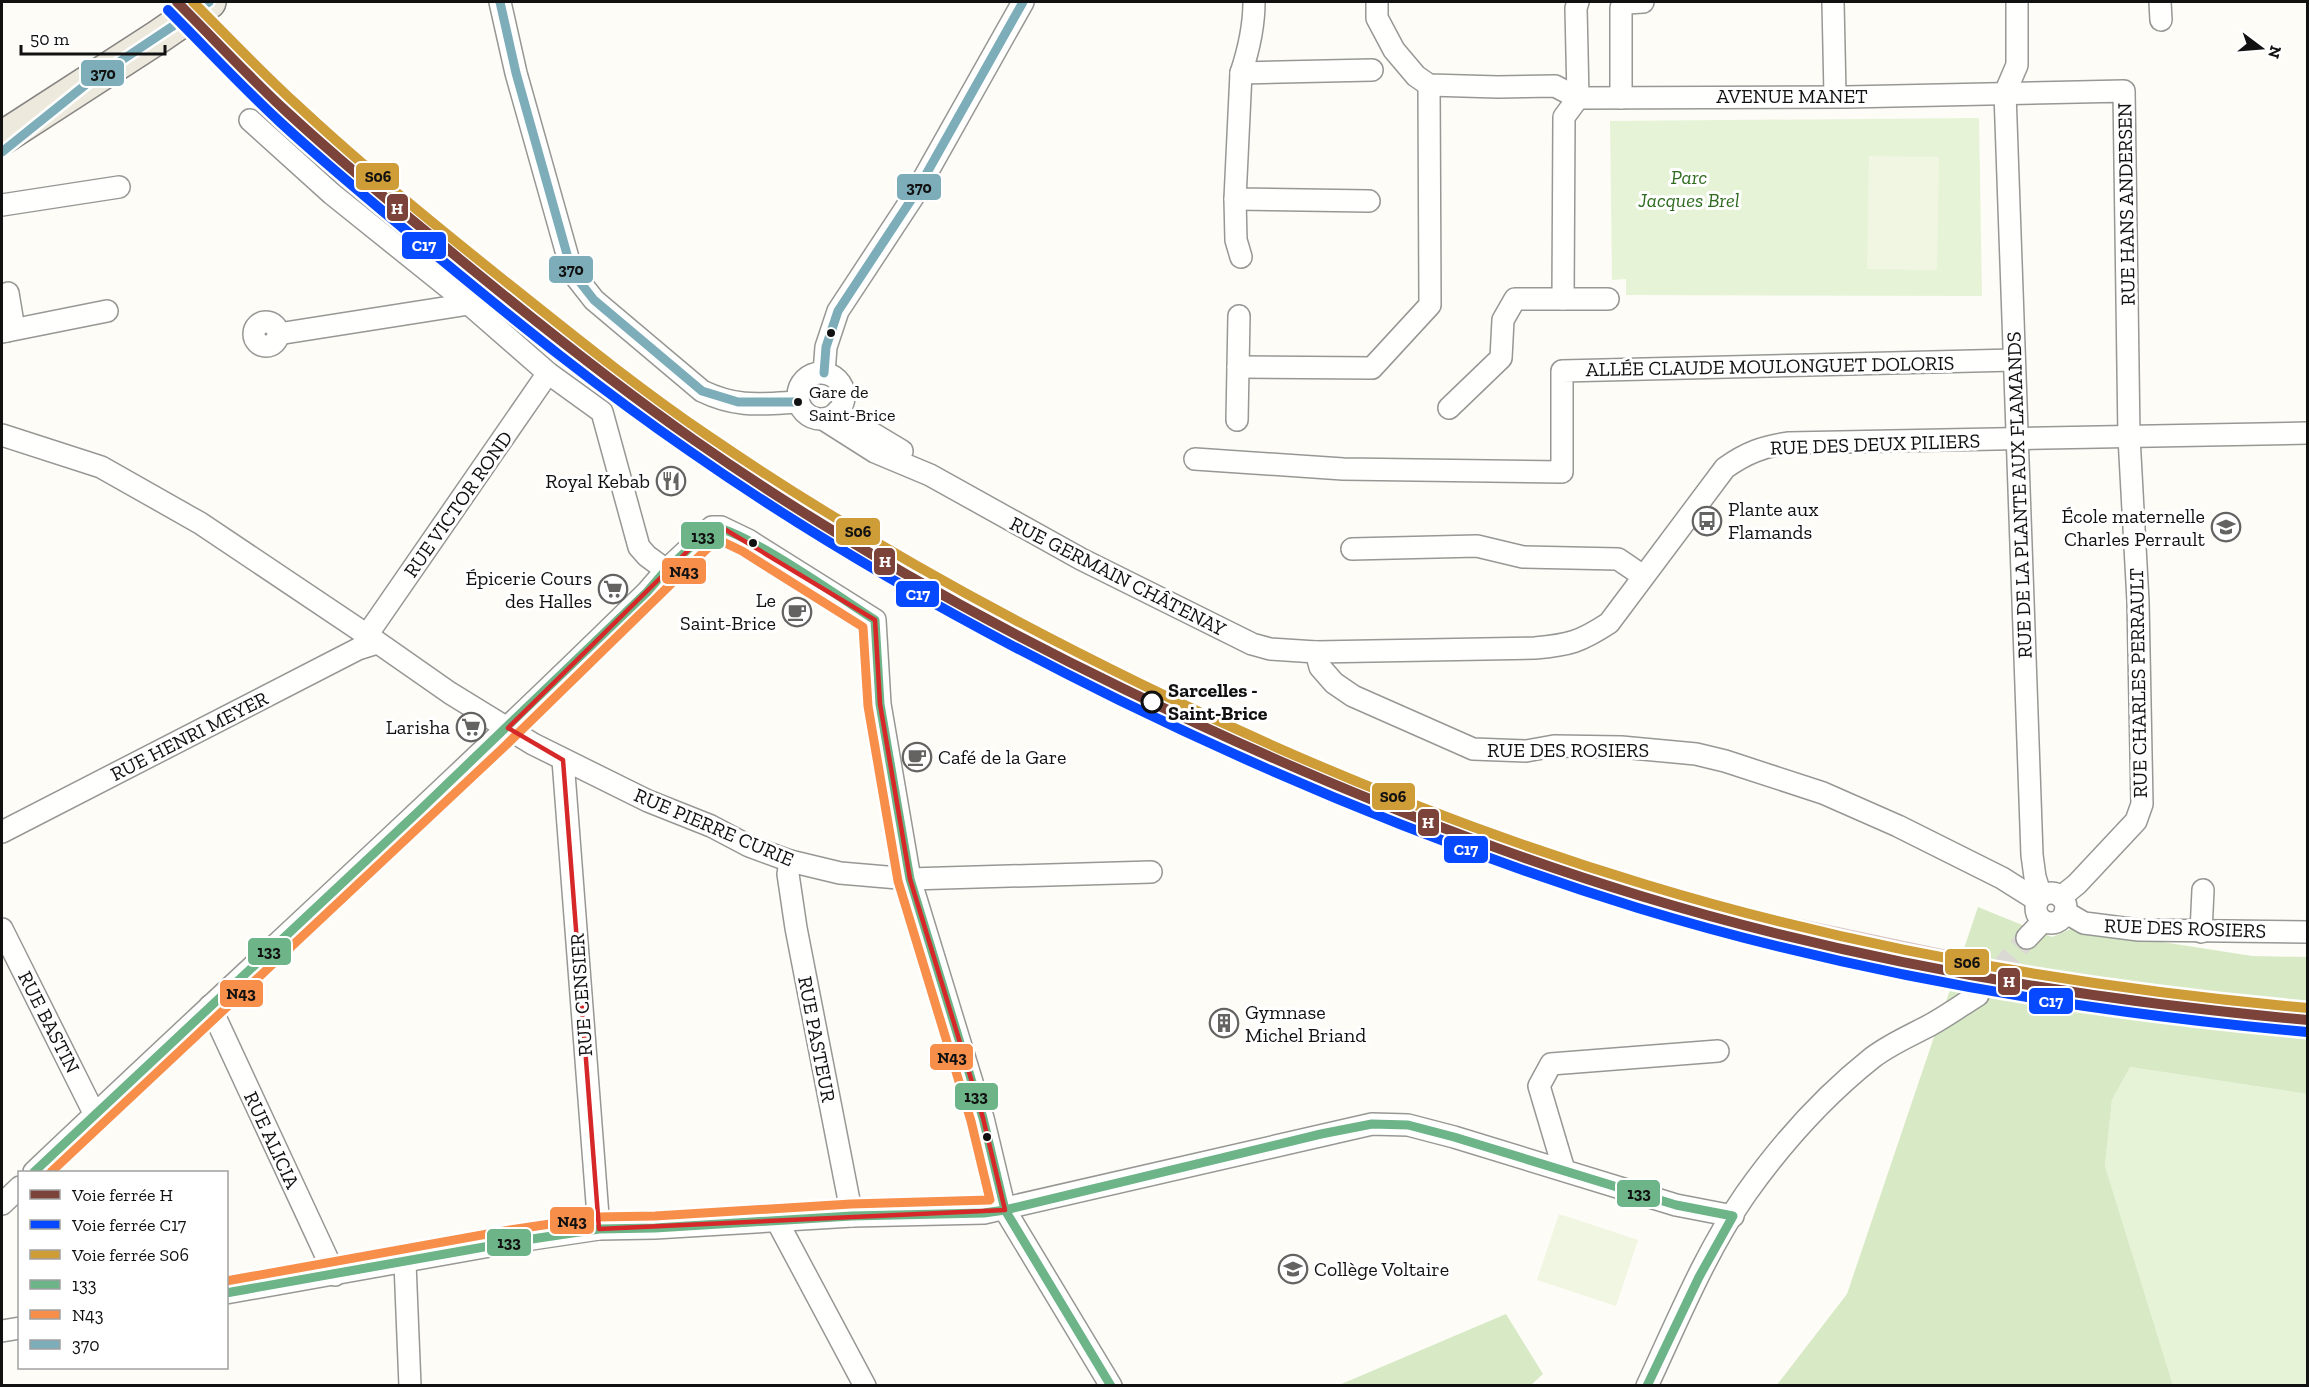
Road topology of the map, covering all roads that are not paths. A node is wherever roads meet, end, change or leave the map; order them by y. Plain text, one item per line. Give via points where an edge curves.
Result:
1 (209, 2) edge
2 (500, 2) edge
3 (1023, 2) edge
4 (1254, 2) edge
5 (1377, 2) edge
6 (1578, 2) edge
7 (1643, 2) edge
8 (1833, 2) edge
9 (2017, 2) edge
10 (1372, 69) dead end
11 (1241, 73) junction
12 (89, 82) junction
13 (1429, 85) junction
14 (2005, 93) junction
15 (1834, 95) junction
16 (1578, 98) junction
17 (1621, 98) junction
18 (250, 120) dead end
19 (2, 138) edge
20 (2, 152) edge
21 (119, 187) dead end
22 (1235, 199) junction
23 (1369, 201) dead end
24 (2, 206) edge
25 (1241, 257) dead end
26 (8, 293) dead end
27 (1563, 299) junction
28 (1608, 299) dead end
29 (469, 304) junction
30 (107, 311) dead end
31 (1239, 316) dead end
32 (4, 332) edge
33 (278, 334) dead end
34 (2014, 360) junction
35 (1238, 367) junction
36 (548, 373) junction
37 (824, 373) junction
38 (798, 402) junction
39 (1449, 408) dead end
40 (830, 416) junction
41 (1237, 420) dead end
42 (2307, 433) edge
43 (2, 435) edge
44 (2129, 437) junction
45 (2017, 440) junction
46 (1195, 459) dead end
47 (1352, 549) dead end
48 (666, 570) junction
49 (1643, 576) junction
50 (372, 639) junction
51 (1316, 652) junction
52 (508, 728) junction
53 (563, 760) junction
54 (2, 832) edge
55 (790, 861) junction
56 (1151, 872) dead end
57 (910, 879) junction
58 (2203, 890) dead end
59 (2051, 901) junction
60 (2201, 932) junction
61 (2307, 932) edge
62 (4, 939) edge
63 (2028, 939) tunnel mouth
64 (1978, 995) tunnel mouth
65 (210, 1006) junction
66 (1718, 1051) dead end
67 (95, 1115) junction
68 (1564, 1170) junction
69 (36, 1171) edge
70 (18, 1189) edge
71 (2, 1204) edge
72 (1005, 1210) junction
73 (852, 1216) junction
74 (1733, 1216) junction
75 (777, 1221) junction
76 (599, 1229) junction
77 (405, 1263) junction
78 (335, 1275) junction
79 (228, 1293) edge
80 (18, 1328) edge
81 (2, 1331) edge
82 (410, 1386) edge
83 (865, 1386) edge
84 (1111, 1386) edge
85 (1647, 1386) edge

1 - 12 main road
2 - 38 street via 572,272 594,300 702,391 738,404
3 - 37 street via 915,194 838,310 826,347
4 - 11 street via 1250,48
5 - 13 street via 1377,18 1394,50
6 - 16 street
7 - 17 street via 1626,3 1621,8
8 - 15 street
9 - 14 street via 2017,65
10 - 11 street
11 - 22 street
12 - 19 main road
12 - 20 main road
13 - 16 street via 1555,86
13 - 35 street via 1430,305 1372,368
14 - 15 street, AVENUE MANET
14 - 34 street, RUE DE LA PLANTE AUX FLAMANDS
14 - 44 street, RUE HANS ANDERSEN via 2124,91
15 - 17 street, AVENUE MANET
16 - 17 street, AVENUE MANET
16 - 27 street via 1564,117
18 - 29 street via 332,194
21 - 24 street
22 - 23 street
22 - 25 street via 1236,240
26 - 32 street via 12,317
27 - 28 street
27 - 39 street via 1515,299 1503,320 1501,358
29 - 33 street
29 - 36 street
30 - 32 street
31 - 35 street
34 - 45 street, RUE DE LA PLANTE AUX FLAMANDS
34 - 46 street, ALLÉE CLAUDE MOULONGUET DOLORIS via 1562,371 1562,472 1342,469
35 - 41 street
36 - 48 street via 602,412 639,547
36 - 50 street, RUE VICTOR ROND
37 - 38 street via 811,375 801,383
37 - 40 street via 834,377 842,389 843,401
38 - 40 street via 805,413 817,419
40 - 51 street, RUE GERMAIN CHÂTENAY via 875,452 930,475 1224,632 1270,649
42 - 44 street, RUE DES DEUX PILIERS
43 - 50 street, RUE PIERRE CURIE via 101,467 200,523
44 - 45 street, RUE DES DEUX PILIERS
44 - 59 street, RUE CHARLES PERRAULT via 2138,601 2142,804 2136,821 2077,884
45 - 49 street, RUE DES DEUX PILIERS via 1789,443 1747,453 1725,468
45 - 59 street, RUE DE LA PLANTE AUX FLAMANDS via 2032,855 2034,877
47 - 49 street via 1477,546 1523,557 1618,559
48 - 52 street
48 - 57 street via 712,527 730,530 875,620 880,704
49 - 51 street, RUE DES DEUX PILIERS via 1608,623 1569,645
50 - 52 street, RUE PIERRE CURIE
50 - 54 street, RUE HENRI MEYER
51 - 59 street, RUE DES ROSIERS via 1320,667 1353,696 1473,749 1526,751 1554,746 1667,751 1725,761 1823,793
52 - 53 street, RUE PIERRE CURIE
52 - 65 street
53 - 55 street, RUE PIERRE CURIE
53 - 76 street, RUE CENSIER
55 - 57 street, RUE PIERRE CURIE via 840,873
55 - 73 street, RUE PASTEUR via 788,874 796,928
56 - 57 street, RUE PIERRE CURIE
57 - 72 street via 983,1118
58 - 60 street
59 - 60 street, RUE DES ROSIERS via 2085,922
59 - 63 street, RUE CHARLES PERRAULT via 2063,917 2054,923 2043,921
60 - 61 street, RUE DES ROSIERS
62 - 67 street, RUE BASTIN
64 - 74 street via 1874,1056 1847,1079 1788,1140
65 - 67 street
65 - 78 street, RUE ALICIA
66 - 68 street via 1551,1064 1539,1086
67 - 69 street
68 - 72 street via 1408,1125 1372,1124
68 - 74 street via 1676,1205
70 - 71 street
72 - 73 street
72 - 84 street
73 - 75 street
74 - 85 street
75 - 76 street
75 - 83 street
76 - 77 street
77 - 78 street
77 - 82 street
78 - 79 street
80 - 81 street

